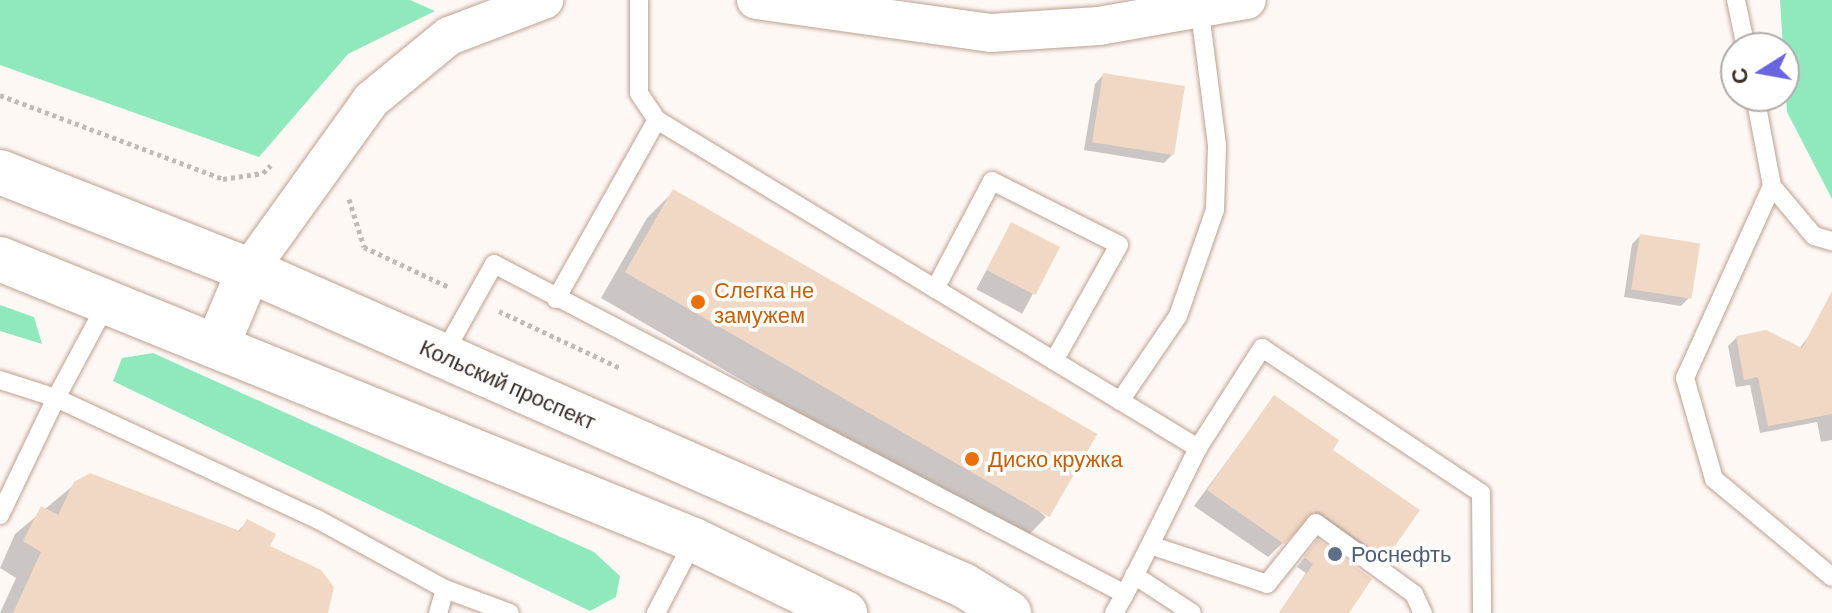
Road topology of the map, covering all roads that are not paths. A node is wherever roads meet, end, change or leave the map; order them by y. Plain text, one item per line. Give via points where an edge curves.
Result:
1 (544, 0) edge
2 (639, 0) edge
3 (756, 0) edge
4 (1247, 0) edge
5 (1736, 0) edge
6 (1200, 13) junction
7 (1743, 32) edge
8 (1758, 112) edge
9 (657, 120) junction
10 (0, 172) edge
11 (1772, 186) junction
12 (1832, 241) edge
13 (0, 259) edge
14 (249, 270) junction
15 (935, 289) junction
16 (556, 299) junction
17 (108, 301) junction
18 (217, 346) junction
19 (443, 355) junction
20 (1054, 361) junction
21 (0, 380) edge
22 (56, 398) junction
23 (1120, 401) junction
24 (1198, 448) junction
25 (0, 515) edge
26 (694, 540) junction
27 (1150, 545) junction
28 (1134, 575) junction
29 (1832, 577) edge
30 (445, 589) junction
31 (1125, 594) junction
32 (438, 613) edge
33 (510, 613) edge
34 (656, 613) edge
35 (845, 613) edge
36 (1009, 613) edge
37 (1114, 613) edge
38 (1192, 613) edge
39 (1423, 613) edge
40 (1482, 613) edge

1 - 14 street via 449,36 371,100 320,164
2 - 9 lane via 639,93
3 - 6 street via 991,33
4 - 6 street
5 - 7 lane
6 - 23 lane via 1217,145 1215,210 1178,316
8 - 11 lane
9 - 15 lane
9 - 16 lane
10 - 14 main road, Кольский проспект
11 - 12 lane via 1814,236
11 - 29 lane via 1685,378 1714,479
13 - 17 main road
14 - 18 main road
14 - 19 main road, Кольский проспект
15 - 20 lane
15 - 20 lane via 992,181 1119,245
16 - 19 lane via 494,264 470,297
16 - 31 lane
17 - 18 main road
17 - 22 lane
18 - 26 main road
19 - 36 main road, Кольский проспект via 963,585
20 - 23 lane
21 - 22 lane
22 - 25 lane
22 - 30 lane via 317,519
23 - 24 lane
24 - 27 lane
24 - 40 lane via 1262,348 1481,493
26 - 34 lane
26 - 35 main road
27 - 28 lane
27 - 39 lane via 1267,584 1316,523 1414,594
28 - 31 lane
28 - 38 lane
30 - 32 lane
30 - 33 lane
31 - 37 lane

